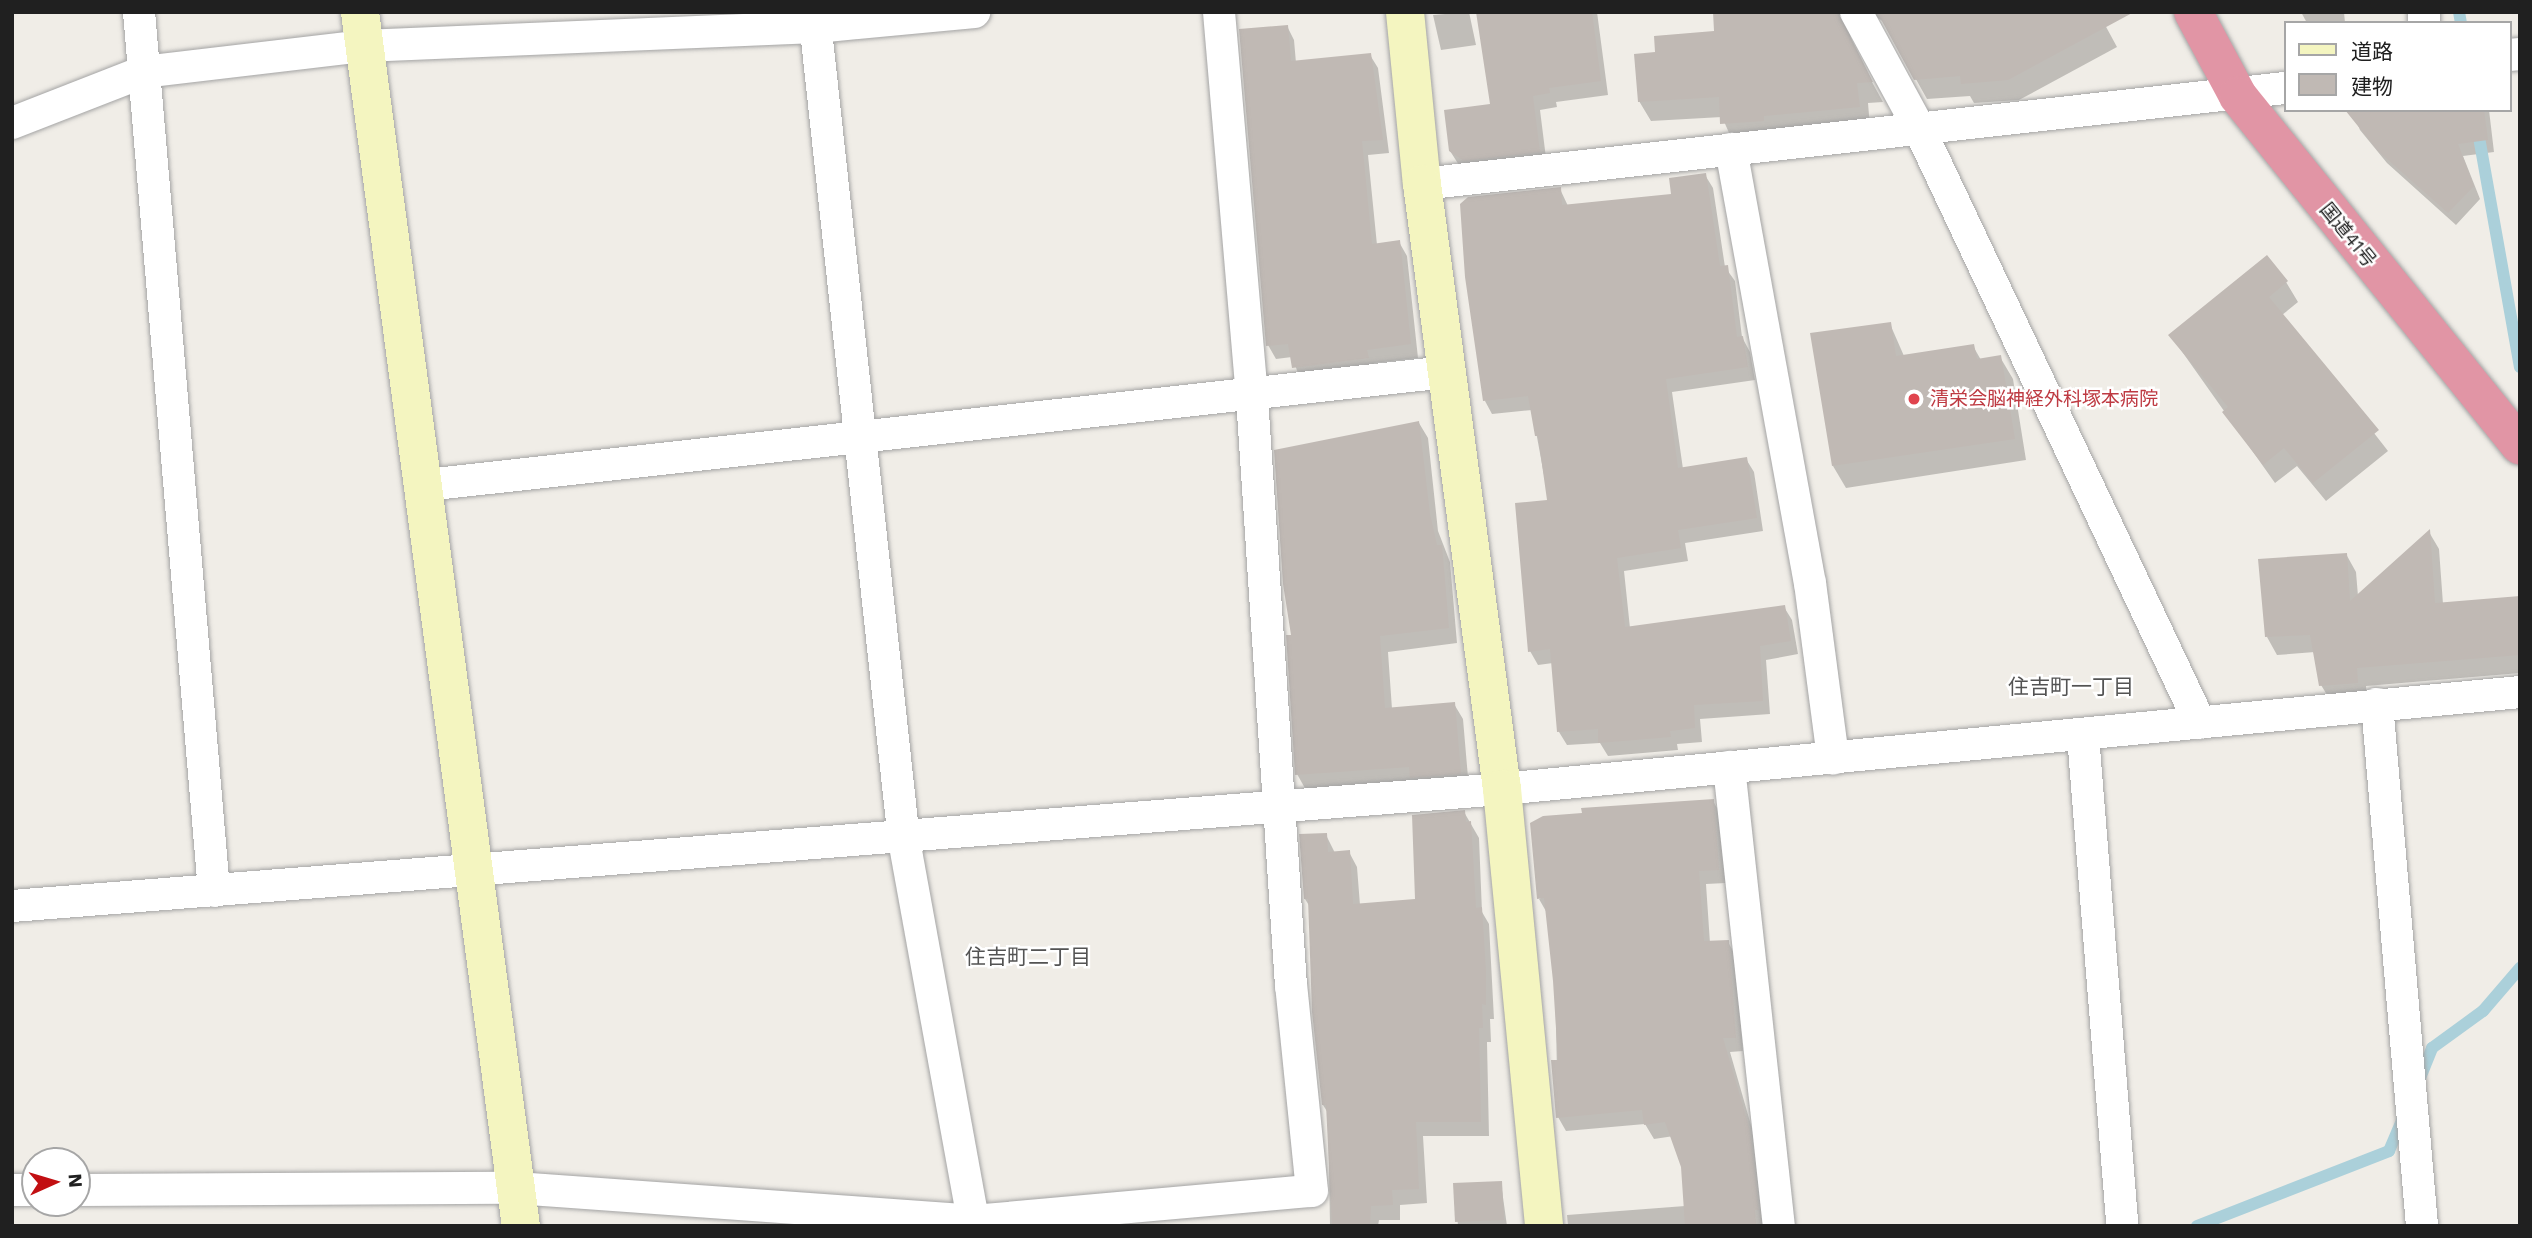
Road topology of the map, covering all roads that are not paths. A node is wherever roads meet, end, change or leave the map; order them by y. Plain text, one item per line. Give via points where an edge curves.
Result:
1 (138, 12) edge
2 (974, 12) edge
3 (1219, 12) edge
4 (1405, 12) edge
5 (1856, 12) edge
6 (2193, 12) edge
7 (815, 20) edge
8 (361, 29) edge
9 (143, 72) junction
10 (2284, 88) edge
11 (2238, 96) junction
12 (12, 123) edge
13 (1918, 127) junction
14 (1731, 149) junction
15 (1422, 184) junction
16 (1446, 372) junction
17 (1252, 397) junction
18 (862, 437) junction
19 (2520, 445) edge
20 (426, 485) junction
21 (2520, 692) edge
22 (2377, 704) junction
23 (2200, 723) junction
24 (2083, 736) junction
25 (1833, 758) junction
26 (1729, 767) junction
27 (1502, 789) junction
28 (1279, 805) junction
29 (904, 839) junction
30 (476, 867) junction
31 (214, 891) junction
32 (12, 906) edge
33 (516, 1188) junction
34 (91, 1190) edge
35 (973, 1223) edge
36 (521, 1226) edge
37 (1544, 1226) edge
38 (1779, 1226) edge
39 (2122, 1226) edge
40 (2421, 1226) edge

1 - 9 street
2 - 7 street
3 - 17 street
4 - 15 street
5 - 13 street
6 - 11 highway, 国道41号
7 - 8 street
7 - 18 street
8 - 9 street
8 - 20 street
9 - 12 street
9 - 31 street
10 - 11 street
11 - 13 street via 2154,100
11 - 19 highway, 国道41号
13 - 14 street
13 - 23 street
14 - 15 street
14 - 25 street via 1810,583
15 - 16 street
16 - 17 street
16 - 27 street
17 - 18 street
17 - 28 street
18 - 20 street
18 - 29 street
20 - 30 street
21 - 22 street
22 - 23 street
22 - 40 street
23 - 24 street
24 - 25 street
24 - 39 street
25 - 26 street
26 - 27 street
26 - 38 street
27 - 28 street
27 - 37 street
28 - 29 street
28 - 35 street via 1312,1191
29 - 30 street
29 - 35 street
30 - 31 street
30 - 33 street
31 - 32 street
33 - 34 street
33 - 35 street
33 - 36 street

